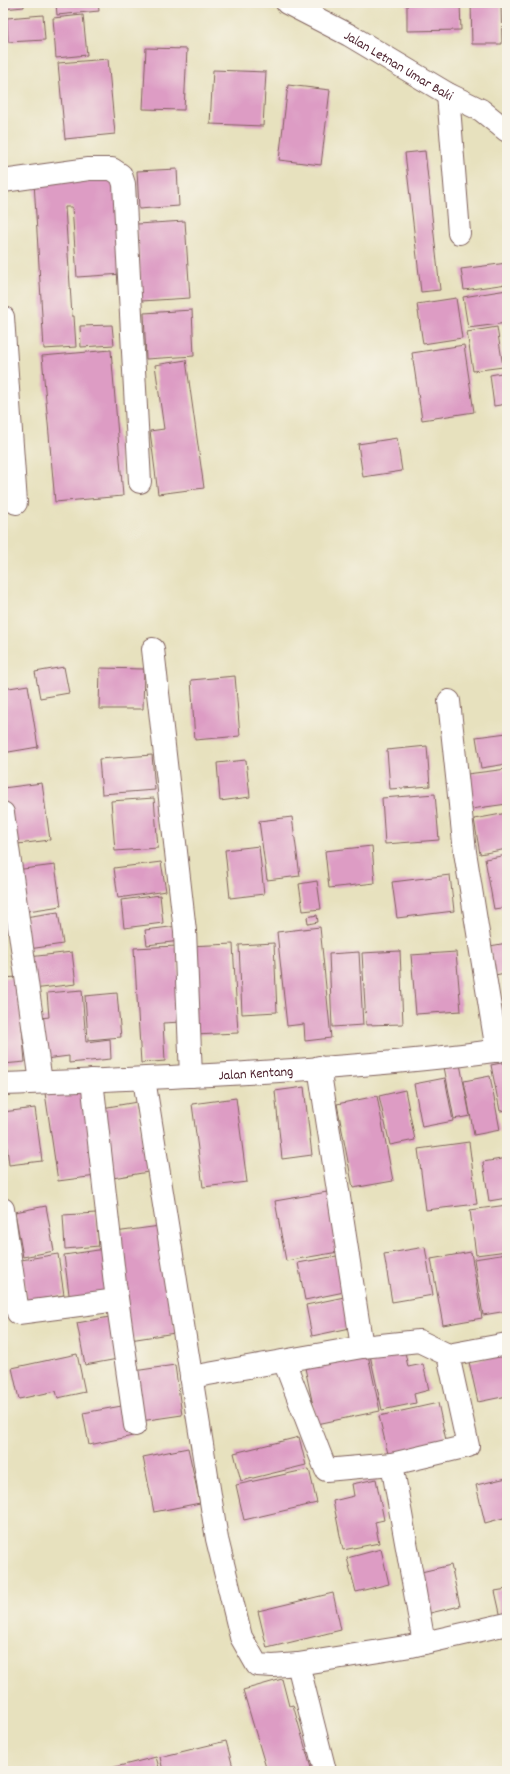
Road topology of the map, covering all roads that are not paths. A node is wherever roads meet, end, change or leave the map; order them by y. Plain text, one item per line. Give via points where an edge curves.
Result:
1 (287, 3) edge
2 (448, 94) junction
3 (507, 131) edge
4 (3, 181) edge
5 (459, 233) dead end
6 (3, 317) edge
7 (140, 482) dead end
8 (16, 503) dead end
9 (153, 649) dead end
10 (449, 701) dead end
11 (3, 813) edge
12 (502, 1050) edge
13 (319, 1067) junction
14 (191, 1076) junction
15 (144, 1078) junction
16 (92, 1080) junction
17 (41, 1082) junction
18 (3, 1084) edge
19 (3, 1209) edge
20 (117, 1300) junction
21 (507, 1344) edge
22 (362, 1347) junction
23 (448, 1354) junction
24 (284, 1361) junction
25 (191, 1377) junction
26 (135, 1425) dead end
27 (392, 1464) junction
28 (507, 1624) edge
29 (424, 1643) junction
30 (298, 1664) junction
31 (325, 1771) edge

1 - 2 street, Jalan Letnan Umar Baki via 348,35
2 - 3 street, Jalan Letnan Umar Baki via 482,110
2 - 5 street
4 - 7 street via 89,169 112,169 121,175 124,184
6 - 8 street
9 - 14 street via 185,931
10 - 12 street via 466,852
11 - 17 street
12 - 13 street, Jalan Kentang
13 - 14 street, Jalan Kentang
13 - 22 street
14 - 15 street, Jalan Kentang
15 - 16 street, Jalan Kentang
15 - 25 street
16 - 17 street, Jalan Kentang
16 - 20 street
17 - 18 street, Jalan Kentang
19 - 20 street via 18,1313
20 - 26 street
21 - 23 street
22 - 23 street via 419,1341
22 - 24 street
23 - 27 street via 468,1446
24 - 25 street
24 - 27 street via 326,1470
25 - 30 street via 217,1539 241,1637 257,1665
27 - 29 street
28 - 29 street
29 - 30 street
30 - 31 street

